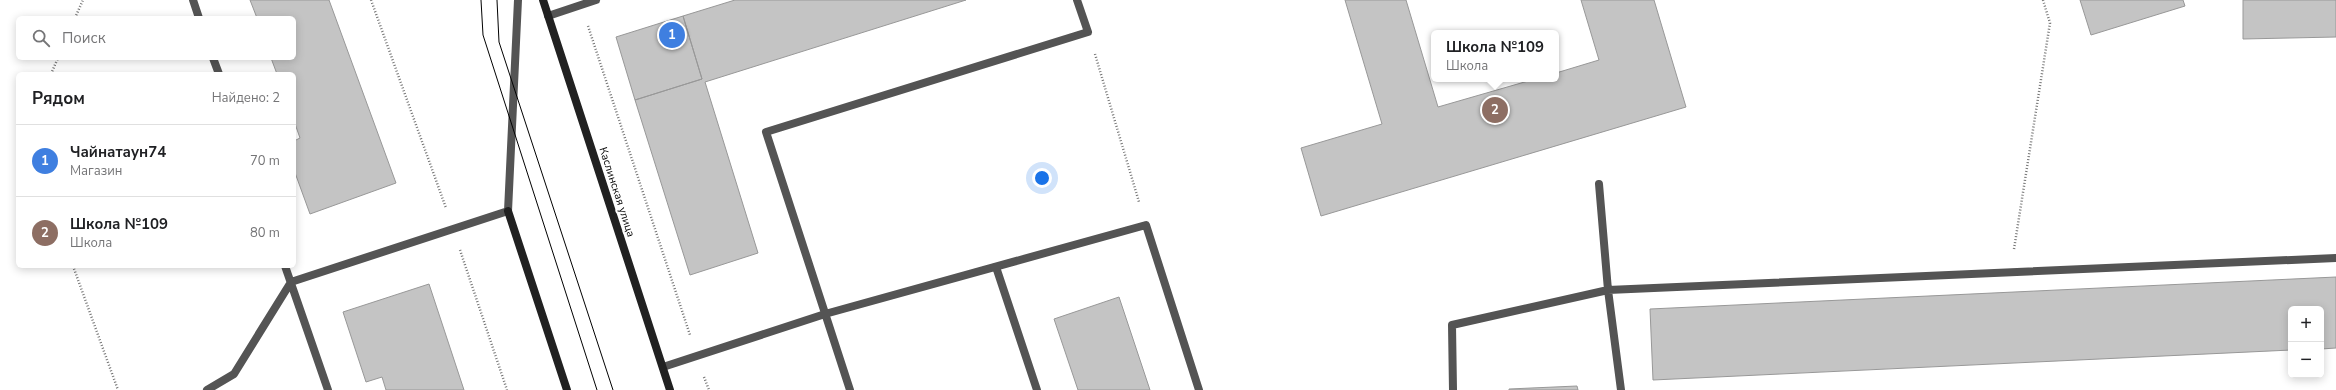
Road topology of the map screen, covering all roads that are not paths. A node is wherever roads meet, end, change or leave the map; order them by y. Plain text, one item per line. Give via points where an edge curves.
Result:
1 (193, 0) edge
2 (518, 0) edge
3 (543, 0) edge
4 (596, 0) edge
5 (1077, 0) edge
6 (198, 16) edge
7 (548, 16) junction
8 (214, 60) edge
9 (218, 72) edge
10 (1599, 184) dead end
11 (508, 211) junction
12 (2336, 258) edge
13 (996, 267) junction
14 (286, 268) edge
15 (291, 282) junction
16 (1608, 290) junction
17 (825, 314) junction
18 (663, 367) junction
19 (208, 390) edge
20 (328, 390) edge
21 (567, 390) edge
22 (670, 390) edge
23 (850, 390) edge
24 (1037, 390) edge
25 (1199, 390) edge
26 (1453, 390) edge
27 (1621, 390) edge

1 - 6 lane
2 - 11 lane
3 - 7 main road, Каслинская улица
4 - 7 lane
5 - 17 lane via 1088,32 766,132
7 - 18 main road, Каслинская улица
8 - 9 lane
10 - 16 lane
11 - 15 lane
11 - 21 main road
12 - 16 lane
13 - 17 lane
13 - 24 lane
13 - 25 lane via 1146,225
14 - 15 lane
15 - 19 lane via 234,374
15 - 20 lane
16 - 26 lane via 1452,325
16 - 27 lane
17 - 18 lane
17 - 23 lane
18 - 22 main road, Каслинская улица

